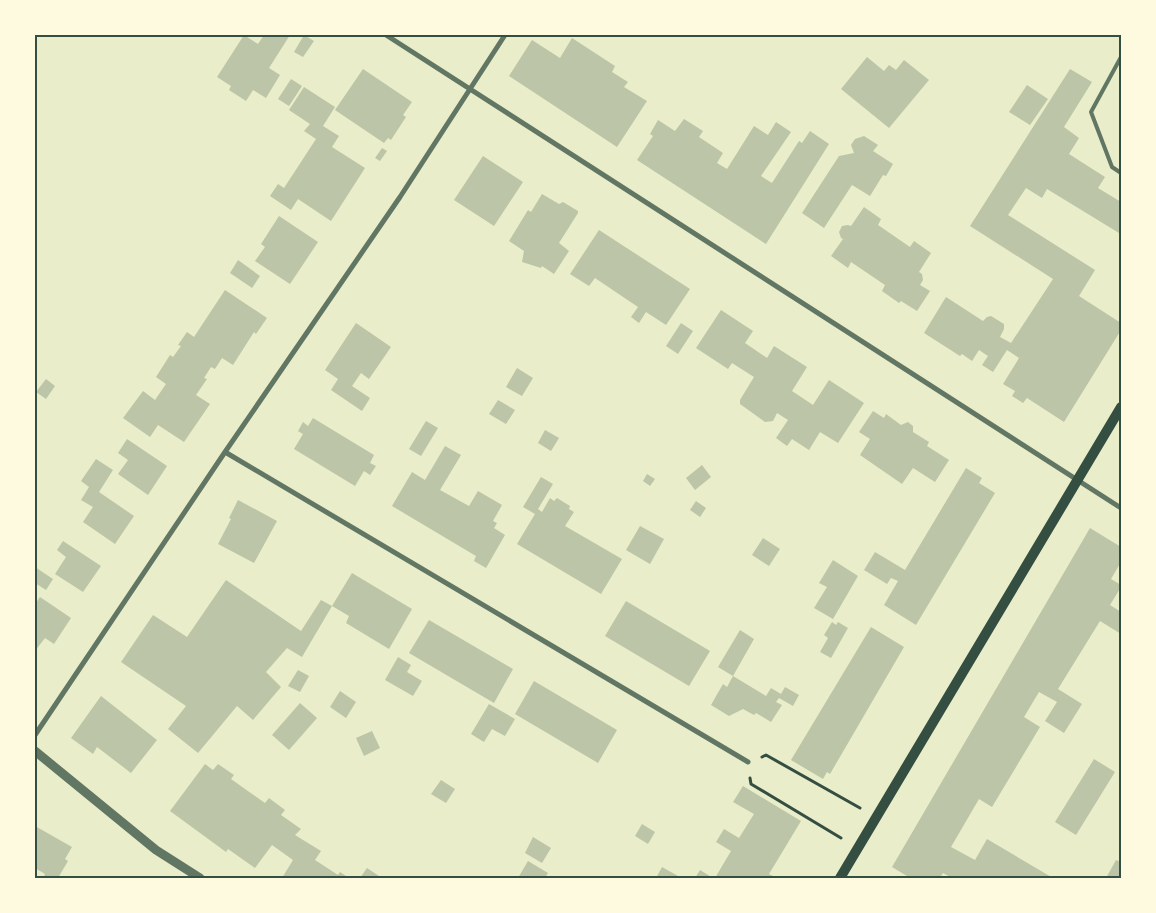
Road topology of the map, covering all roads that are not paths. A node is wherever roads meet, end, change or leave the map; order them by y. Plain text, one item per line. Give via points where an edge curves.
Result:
1 (386, 35) edge
2 (505, 35) edge
3 (1121, 57) edge
4 (469, 90) junction
5 (1121, 172) edge
6 (1121, 407) edge
7 (225, 452) junction
8 (1077, 478) junction
9 (1121, 508) edge
10 (35, 736) edge
11 (35, 751) edge
12 (748, 762) road end
13 (200, 878) edge
14 (840, 878) edge

1 - 4 street
2 - 4 street
3 - 5 lane via 1091,112 1112,167
4 - 7 street via 400,197
4 - 8 street
6 - 8 main road
7 - 10 street
7 - 12 street
8 - 9 street
8 - 14 main road
11 - 13 street via 156,850

